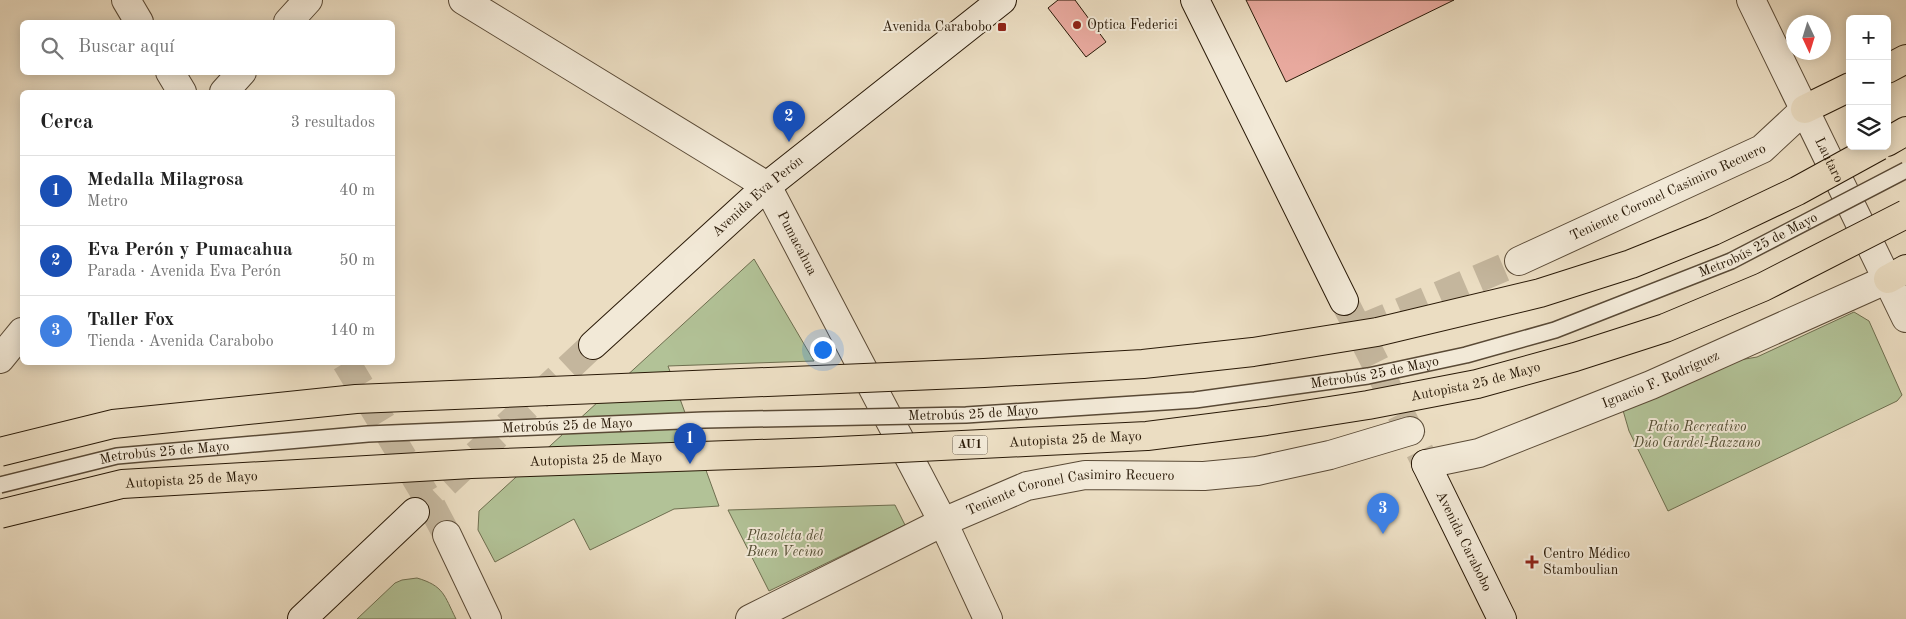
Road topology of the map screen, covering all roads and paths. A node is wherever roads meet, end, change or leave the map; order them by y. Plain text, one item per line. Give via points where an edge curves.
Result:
1 (126, 0) edge
2 (308, 0) edge
3 (463, 0) edge
4 (1002, 0) edge
5 (1195, 0) edge
6 (1751, 0) edge
7 (138, 20) edge
8 (290, 20) edge
9 (1906, 59) edge
10 (1891, 66) edge
11 (172, 75) edge
12 (239, 75) edge
13 (1846, 89) edge
14 (181, 90) edge
15 (226, 90) edge
16 (1805, 109) junction
17 (1906, 130) edge
18 (1891, 139) edge
19 (1872, 150) edge
20 (1906, 170) edge
21 (766, 186) junction
22 (1906, 214) edge
23 (1520, 261) tunnel mouth
24 (1897, 274) edge
25 (1344, 301) tunnel mouth
26 (1906, 318) edge
27 (20, 334) edge
28 (593, 345) tunnel mouth
29 (0, 359) edge
30 (1410, 431) dead end
31 (0, 452) edge
32 (1426, 464) joint
33 (0, 485) edge
34 (415, 512) tunnel mouth
35 (0, 514) edge
36 (943, 522) junction
37 (447, 535) tunnel mouth
38 (302, 619) edge
39 (487, 619) edge
40 (750, 619) edge
41 (988, 619) edge
42 (1502, 619) edge

1 - 7 street
2 - 8 street
3 - 21 street
4 - 21 street, Avenida Eva Perón
5 - 25 street
6 - 16 street, Lautaro
9 - 10 highway
11 - 14 street
12 - 15 street
13 - 16 highway
16 - 23 street, Teniente Coronel Casimiro Recuero via 1762,149
16 - 24 street, Lautaro
17 - 18 highway
19 - 31 highway, bridge via 1797,191 1713,231 1631,264 1540,293 1377,332 1254,352 1133,364 984,373 356,399 113,424
20 - 33 lane, Metrobús 25 de Mayo, bridge via 1731,262 1555,330 1466,355 1368,376 1195,400 966,415 704,420 368,434 117,456
21 - 28 street, Avenida Eva Perón
21 - 36 street, Pumacahua
22 - 35 highway, Autopista 25 de Mayo / AU1, bridge via 1763,287 1656,331 1477,384 1368,405 1147,436 471,464 122,484
24 - 26 street, Lautaro
24 - 32 street, Ignacio F. Rodríguez via 1652,385 1479,453
27 - 29 street
30 - 36 street, Teniente Coronel Casimiro Recuero via 1330,455 1258,471 1204,476 1084,475 1027,486
32 - 42 street, Avenida Carabobo
34 - 38 street
36 - 40 street, Teniente Coronel Casimiro Recuero
36 - 41 street, Pumacahua
37 - 39 street

